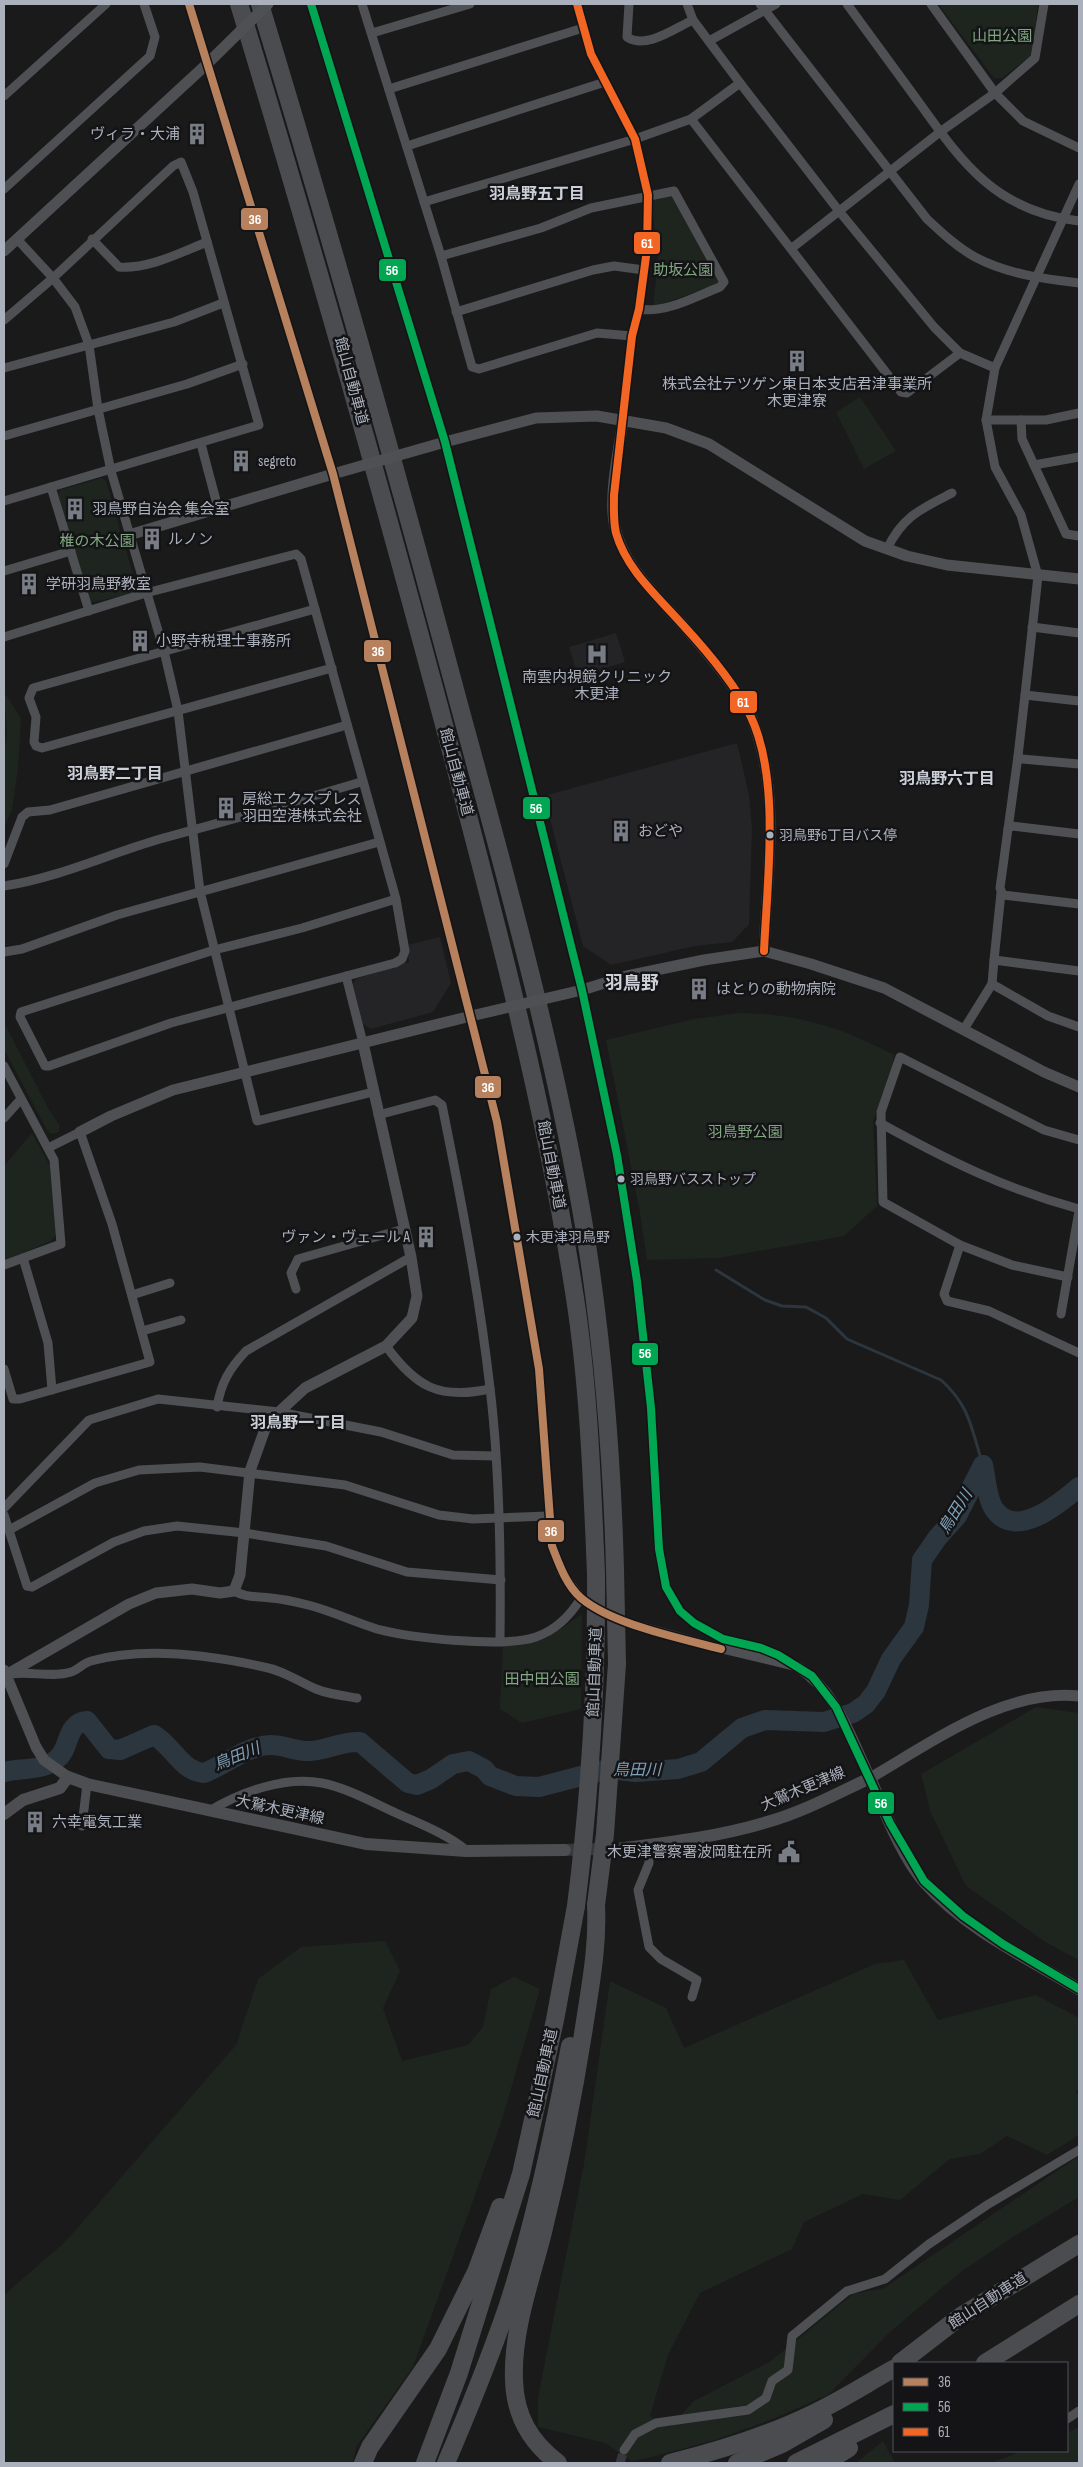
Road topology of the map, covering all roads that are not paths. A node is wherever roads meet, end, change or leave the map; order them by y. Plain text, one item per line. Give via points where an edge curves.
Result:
1 (106, 4) edge
2 (144, 4) edge
3 (189, 4) edge
4 (240, 4) edge
5 (260, 4) edge
6 (268, 4) edge
7 (311, 4) edge
8 (362, 4) edge
9 (470, 4) edge
10 (577, 4) edge
11 (628, 4) edge
12 (687, 4) edge
13 (776, 4) edge
14 (848, 4) edge
15 (931, 4) edge
16 (1044, 4) edge
17 (762, 7) edge
18 (693, 20) junction
19 (583, 28) junction
20 (372, 33) junction
21 (709, 41) junction
22 (208, 63) junction
23 (605, 82) junction
24 (740, 83) junction
25 (389, 89) junction
26 (995, 93) junction
27 (4, 96) edge
28 (691, 119) junction
29 (940, 132) junction
30 (635, 139) junction
31 (407, 146) junction
32 (1079, 148) edge
33 (891, 171) junction
34 (1079, 184) edge
35 (4, 189) edge
36 (648, 195) junction
37 (424, 202) junction
38 (839, 211) junction
39 (1064, 219) junction
40 (1079, 221) edge
41 (17, 239) junction
42 (92, 239) junction
43 (207, 242) junction
44 (792, 248) junction
45 (4, 251) edge
46 (441, 256) junction
47 (644, 270) junction
48 (53, 278) junction
49 (1037, 278) junction
50 (1079, 282) edge
51 (223, 303) junction
52 (639, 309) junction
53 (456, 312) junction
54 (4, 320) edge
55 (632, 336) junction
56 (89, 345) junction
57 (960, 353) junction
58 (243, 364) junction
59 (4, 368) edge
60 (995, 368) junction
61 (98, 409) junction
62 (1079, 413) edge
63 (623, 420) junction
64 (986, 420) junction
65 (1021, 420) junction
66 (4, 436) edge
67 (445, 442) junction
68 (201, 444) junction
69 (1079, 457) edge
70 (1034, 466) junction
71 (111, 471) junction
72 (333, 474) junction
73 (51, 487) junction
74 (952, 493) dead end
75 (4, 501) edge
76 (218, 508) junction
77 (128, 536) junction
78 (1079, 536) edge
79 (886, 549) junction
80 (71, 551) junction
81 (4, 572) edge
82 (1038, 576) junction
83 (1079, 579) edge
84 (146, 593) junction
85 (315, 609) junction
86 (89, 611) junction
87 (1032, 627) junction
88 (1079, 633) edge
89 (4, 637) edge
90 (164, 652) junction
91 (332, 668) junction
92 (1025, 695) junction
93 (1079, 701) edge
94 (178, 711) junction
95 (346, 725) junction
96 (1018, 756) junction
97 (1079, 764) edge
98 (187, 772) junction
99 (361, 782) junction
100 (1008, 829) junction
101 (192, 832) junction
102 (1079, 834) edge
103 (379, 842) junction
104 (4, 864) edge
105 (4, 886) edge
106 (200, 891) junction
107 (1001, 893) junction
108 (396, 899) junction
109 (1079, 904) edge
110 (214, 950) junction
111 (764, 951) junction
112 (4, 952) edge
113 (994, 960) junction
114 (1079, 971) edge
115 (346, 976) junction
116 (992, 984) junction
117 (582, 990) junction
118 (228, 1008) junction
119 (471, 1016) junction
120 (1079, 1027) edge
121 (964, 1029) junction
122 (363, 1043) junction
123 (4, 1066) edge
124 (244, 1072) junction
125 (1079, 1087) edge
126 (373, 1092) junction
127 (21, 1099) junction
128 (378, 1115) junction
129 (4, 1118) edge
130 (880, 1123) junction
131 (80, 1132) junction
132 (1079, 1140) edge
133 (48, 1148) junction
134 (1079, 1210) edge
135 (404, 1229) junction
136 (960, 1245) junction
137 (411, 1257) junction
138 (23, 1258) junction
139 (4, 1265) edge
140 (1068, 1277) junction
141 (170, 1283) dead end
142 (296, 1289) dead end
143 (132, 1294) junction
144 (1062, 1314) dead end
145 (181, 1320) dead end
146 (142, 1331) junction
147 (386, 1346) junction
148 (1079, 1353) edge
149 (4, 1368) edge
150 (490, 1389) junction
151 (52, 1390) junction
152 (217, 1407) junction
153 (279, 1412) junction
154 (495, 1456) junction
155 (250, 1471) junction
156 (4, 1508) edge
157 (4, 1515) edge
158 (548, 1516) junction
159 (498, 1519) junction
160 (9, 1530) junction
161 (245, 1533) junction
162 (501, 1580) junction
163 (234, 1590) junction
164 (581, 1598) junction
165 (500, 1640) junction
166 (798, 1667) junction
167 (5, 1672) edge
168 (1079, 1696) edge
169 (356, 1698) dead end
170 (68, 1777) junction
171 (870, 1778) junction
172 (87, 1784) junction
173 (209, 1811) junction
174 (4, 1814) edge
175 (82, 1826) dead end
176 (649, 1845) junction
177 (624, 1848) tunnel mouth
178 (466, 1850) junction
179 (565, 1850) tunnel mouth
180 (596, 1905) junction
181 (1079, 1989) edge
182 (692, 1997) dead end
183 (1079, 2150) edge
184 (521, 2174) junction
185 (1079, 2244) edge
186 (1079, 2304) edge
187 (902, 2362) edge
188 (987, 2362) edge
189 (893, 2369) edge
190 (893, 2369) edge
191 (1079, 2411) edge
192 (893, 2414) edge
193 (1068, 2418) edge
194 (893, 2421) edge
195 (624, 2450) tunnel mouth
196 (363, 2463) edge
197 (425, 2463) edge
198 (446, 2463) edge
199 (558, 2463) edge
200 (670, 2463) edge
201 (737, 2463) edge
202 (796, 2463) edge
203 (825, 2463) edge

1 - 27 street
2 - 35 street via 155,36 150,56
3 - 22 street
4 - 184 highway, 館山自動車道, bridge via 323,283 491,900 531,1066 576,1303 586,1400 596,1573 596,1682 586,1832 576,1906
5 - 180 highway, 館山自動車道, bridge via 326,221 510,892 550,1058 584,1229 606,1397 615,1570 616,1674 605,1834
6 - 22 street, bridge
7 - 67 street
8 - 20 street
9 - 20 street
10 - 19 street
11 - 18 street via 627,37 633,41 661,36
12 - 18 street
13 - 17 street
14 - 29 street
15 - 26 street
16 - 26 street via 1035,58
17 - 21 street
17 - 33 street
18 - 21 street
19 - 23 street
19 - 25 street
20 - 25 street
21 - 24 street
22 - 41 street
22 - 72 street
23 - 30 street
23 - 31 street
24 - 28 street
24 - 38 street
25 - 31 street
26 - 29 street
26 - 32 street via 1023,121
28 - 30 street
28 - 44 street
29 - 33 street
29 - 39 street via 962,162 993,189 1028,209
30 - 36 street
30 - 37 street
31 - 37 street
33 - 38 street
33 - 49 street via 927,219 953,243 976,258
34 - 39 street
36 - 46 street via 591,208 541,228
36 - 47 street
36 - 52 street via 674,191 724,282 720,287 666,307 649,311
37 - 46 street
38 - 44 street
38 - 57 street via 934,327
39 - 40 street
39 - 49 street
41 - 45 street
41 - 48 street
42 - 43 street via 119,267 131,268
42 - 43 street via 181,162
42 - 48 street
43 - 51 street
44 - 57 street via 901,392 907,393
46 - 53 street
47 - 52 street
47 - 53 street via 614,266 593,270
48 - 54 street
48 - 56 street via 75,307
49 - 50 street
49 - 60 street
51 - 56 street via 174,322
51 - 58 street
52 - 55 street
53 - 55 street via 472,367 479,368 597,333
55 - 63 street
56 - 59 street
56 - 61 street
57 - 60 street
58 - 61 street via 187,384
58 - 68 street via 260,425
60 - 64 street
61 - 66 street
61 - 71 street
62 - 65 street via 1046,420
63 - 67 street via 597,416 536,418
63 - 79 street via 666,428 709,444 865,541
63 - 111 street via 613,514 623,551 636,572 739,696 760,742 770,829
64 - 65 street
64 - 82 street via 995,466 1021,515
65 - 70 street via 1022,439
67 - 72 street, bridge
67 - 117 street
68 - 71 street
68 - 76 street
69 - 70 street
70 - 78 street via 1066,534
71 - 73 street
71 - 77 street
72 - 76 street
72 - 119 street
73 - 75 street
73 - 80 street
74 - 79 street via 908,518 896,530
76 - 77 street
77 - 84 street
79 - 82 street via 947,566
80 - 81 street
80 - 86 street
82 - 83 street
82 - 87 street
84 - 85 street via 296,554 301,558
84 - 86 street
84 - 90 street
85 - 90 street
85 - 91 street
86 - 89 street
87 - 88 street
87 - 92 street
90 - 94 street
90 - 94 street via 33,688 29,698 36,717 34,742 42,748
91 - 94 street
91 - 95 street
92 - 93 street
92 - 96 street
94 - 98 street
95 - 98 street
95 - 99 street
96 - 97 street
96 - 100 street
98 - 101 street
98 - 104 street via 50,810 28,812 22,817
99 - 101 street
99 - 103 street
100 - 102 street via 1012,826
100 - 107 street
101 - 105 street via 160,839 31,882
101 - 106 street
103 - 106 street
103 - 108 street
106 - 110 street
106 - 112 street
107 - 109 street
107 - 113 street
108 - 110 street via 302,928
108 - 115 street via 405,950 402,959
110 - 118 street
110 - 118 street via 20,1012 20,1017 45,1066 49,1066 171,1023
111 - 117 street via 646,972
111 - 121 street via 884,988
113 - 114 street
113 - 116 street
115 - 118 street
115 - 122 street
116 - 120 street via 1048,1016
116 - 121 street
117 - 119 street, bridge
117 - 166 street via 618,1155 637,1281 651,1408 659,1550 666,1587 680,1611 694,1623 723,1639 761,1648
118 - 124 street
119 - 122 street
119 - 158 street via 497,1122 538,1369
121 - 125 street
122 - 124 street
122 - 126 street
123 - 127 street
124 - 126 street via 257,1121
124 - 131 street via 173,1090
126 - 128 street
127 - 129 street
127 - 133 street
128 - 135 street
128 - 150 street via 435,1100 442,1105 470,1246
130 - 132 street via 900,1057 1036,1126
130 - 134 street via 948,1161 1032,1196
130 - 136 street via 883,1202
131 - 133 street
131 - 143 street
133 - 138 street via 57,1173 61,1244
134 - 140 street
135 - 137 street
135 - 142 street via 298,1259 291,1273
136 - 140 street via 1012,1265
136 - 148 street via 944,1294 947,1301 989,1311
137 - 147 street via 417,1296 412,1318
137 - 152 street via 246,1351 230,1367 221,1386
138 - 139 street
138 - 151 street via 48,1343
140 - 144 street
141 - 143 street
143 - 146 street
145 - 146 street
146 - 151 street via 150,1362
147 - 150 street via 404,1370 420,1382 446,1392 468,1394
147 - 153 street via 305,1388
149 - 151 street via 13,1399
150 - 154 street
152 - 153 street
152 - 156 street via 158,1399 89,1420
153 - 154 street via 381,1432 453,1455
153 - 155 street via 265,1429
154 - 159 street
155 - 159 street via 346,1485 439,1515
155 - 160 street via 200,1467 139,1470 95,1483
155 - 161 street
157 - 160 street
158 - 159 street
158 - 164 street via 552,1546 562,1573
159 - 162 street
160 - 161 street via 27,1586 114,1542 144,1531 177,1526
161 - 162 street via 326,1546 407,1572
161 - 163 street via 240,1575
162 - 165 street
163 - 165 street via 242,1596 309,1605 378,1629 430,1639
163 - 167 street via 220,1593 192,1589 156,1593 129,1604
164 - 165 street via 557,1626 535,1637
164 - 166 street via 629,1623
166 - 171 street via 812,1676 836,1707
167 - 169 street via 72,1672 89,1661 162,1652 264,1666 292,1675 317,1690
167 - 170 street via 36,1747 44,1760
168 - 171 street via 1030,1698 1002,1706
170 - 172 main road, 大鷲木更津線
170 - 174 main road via 60,1788 23,1800
171 - 176 main road, 大鷲木更津線 via 769,1822
171 - 181 main road, 大鷲木更津線 via 890,1823 924,1882 1003,1944
172 - 173 main road, 大鷲木更津線
172 - 175 street
173 - 178 main road, 大鷲木更津線 via 366,1844
173 - 178 street via 261,1788 287,1782 323,1783 348,1791 451,1838
176 - 177 main road, 大鷲木更津線
176 - 182 street via 649,1863 638,1890 649,1947 661,1959 697,1980
178 - 179 main road, 大鷲木更津線
180 - 198 highway, 館山自動車道 via 536,2207 506,2308
180 - 199 highway via 598,1938 576,2081 564,2145 522,2311 514,2363 519,2415 536,2443
183 - 195 street via 987,2205 885,2279 847,2291 792,2336 788,2370 772,2381 766,2398 748,2410 656,2423 635,2434
184 - 196 highway via 503,2198 476,2272 438,2349 370,2447
184 - 197 highway, 館山自動車道 via 459,2373
185 - 187 highway, 館山自動車道 via 962,2316
186 - 188 highway
189 - 200 highway via 812,2414 776,2430
190 - 201 highway via 838,2411 782,2444
191 - 193 street
192 - 202 highway
194 - 203 highway

